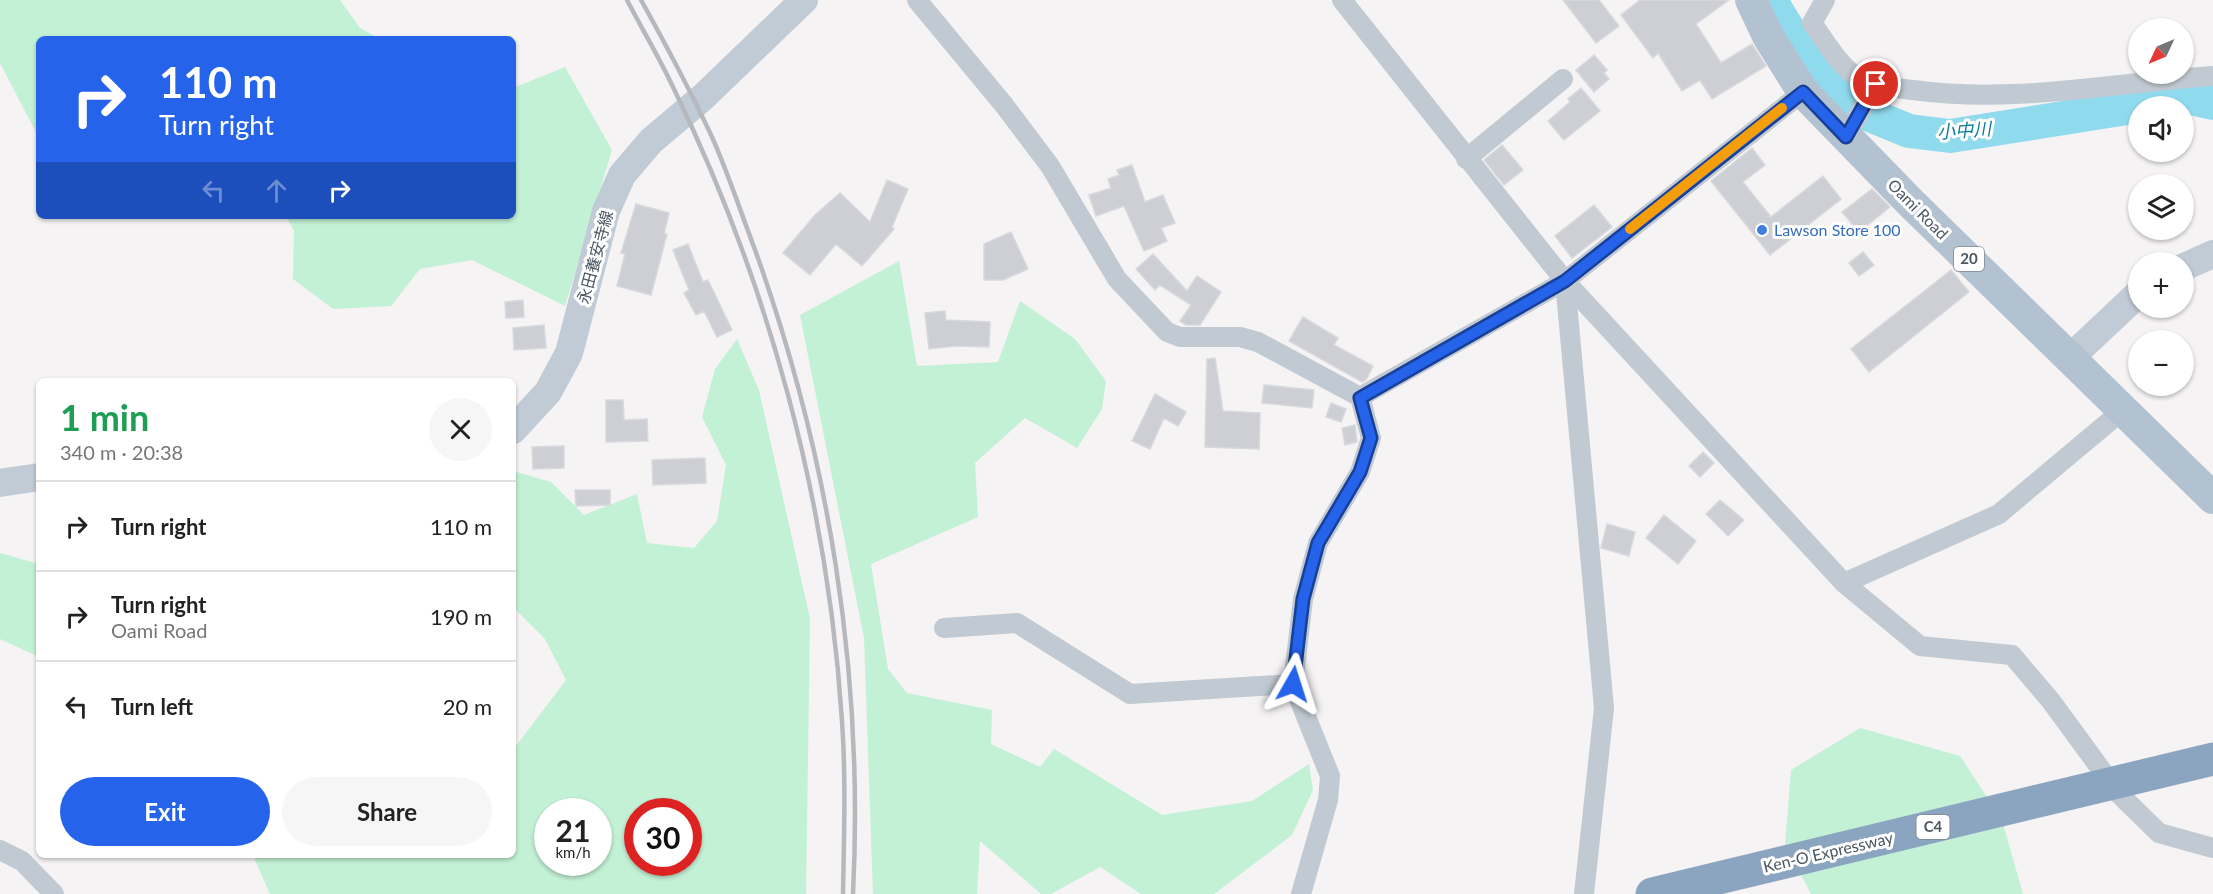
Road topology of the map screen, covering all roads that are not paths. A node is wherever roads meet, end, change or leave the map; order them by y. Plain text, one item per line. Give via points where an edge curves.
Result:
1 (804, 0) edge
2 (917, 0) edge
3 (1342, 0) edge
4 (1751, 0) edge
5 (1825, 0) edge
6 (2213, 76) edge
7 (1563, 79) dead end
8 (1876, 84) junction
9 (1803, 92) junction
10 (1846, 137) junction
11 (1466, 159) junction
12 (2213, 254) edge
13 (2194, 263) edge
14 (1565, 281) junction
15 (2128, 303) edge
16 (2070, 358) junction
17 (1360, 398) junction
18 (2123, 410) junction
19 (516, 427) edge
20 (36, 477) edge
21 (0, 483) edge
22 (2213, 498) edge
23 (1844, 583) junction
24 (944, 628) dead end
25 (1293, 684) junction
26 (2213, 759) edge
27 (2213, 848) edge
28 (0, 850) edge
29 (54, 894) edge
30 (1300, 894) edge
31 (1584, 894) edge
32 (1652, 894) edge

1 - 19 street, 永田養安寺線 via 651,141 622,175 606,211 569,353 548,392
2 - 17 street via 1050,166 1117,279 1167,332 1180,337 1240,337 1258,342
3 - 11 street
4 - 9 main road, Oami Road / 20
5 - 8 street via 1812,23 1849,70
6 - 8 street via 2023,95 1946,95
7 - 11 street
8 - 10 street
9 - 10 main road, Oami Road / 20
9 - 14 street
10 - 16 main road, Oami Road / 20
11 - 14 street
12 - 13 street
14 - 17 street
14 - 23 street
14 - 31 street via 1604,708
15 - 16 street
16 - 18 main road, Oami Road / 20
17 - 25 street via 1371,438 1360,472 1318,543 1303,599
18 - 22 main road, Oami Road / 20
18 - 23 street via 1999,514
20 - 21 street
23 - 27 street via 1920,646 2012,655 2119,794 2159,833
24 - 25 street via 1017,623 1130,694
25 - 30 street via 1330,776 1328,800
26 - 32 highway, Ken-O Expressway / C4
28 - 29 street via 22,861

